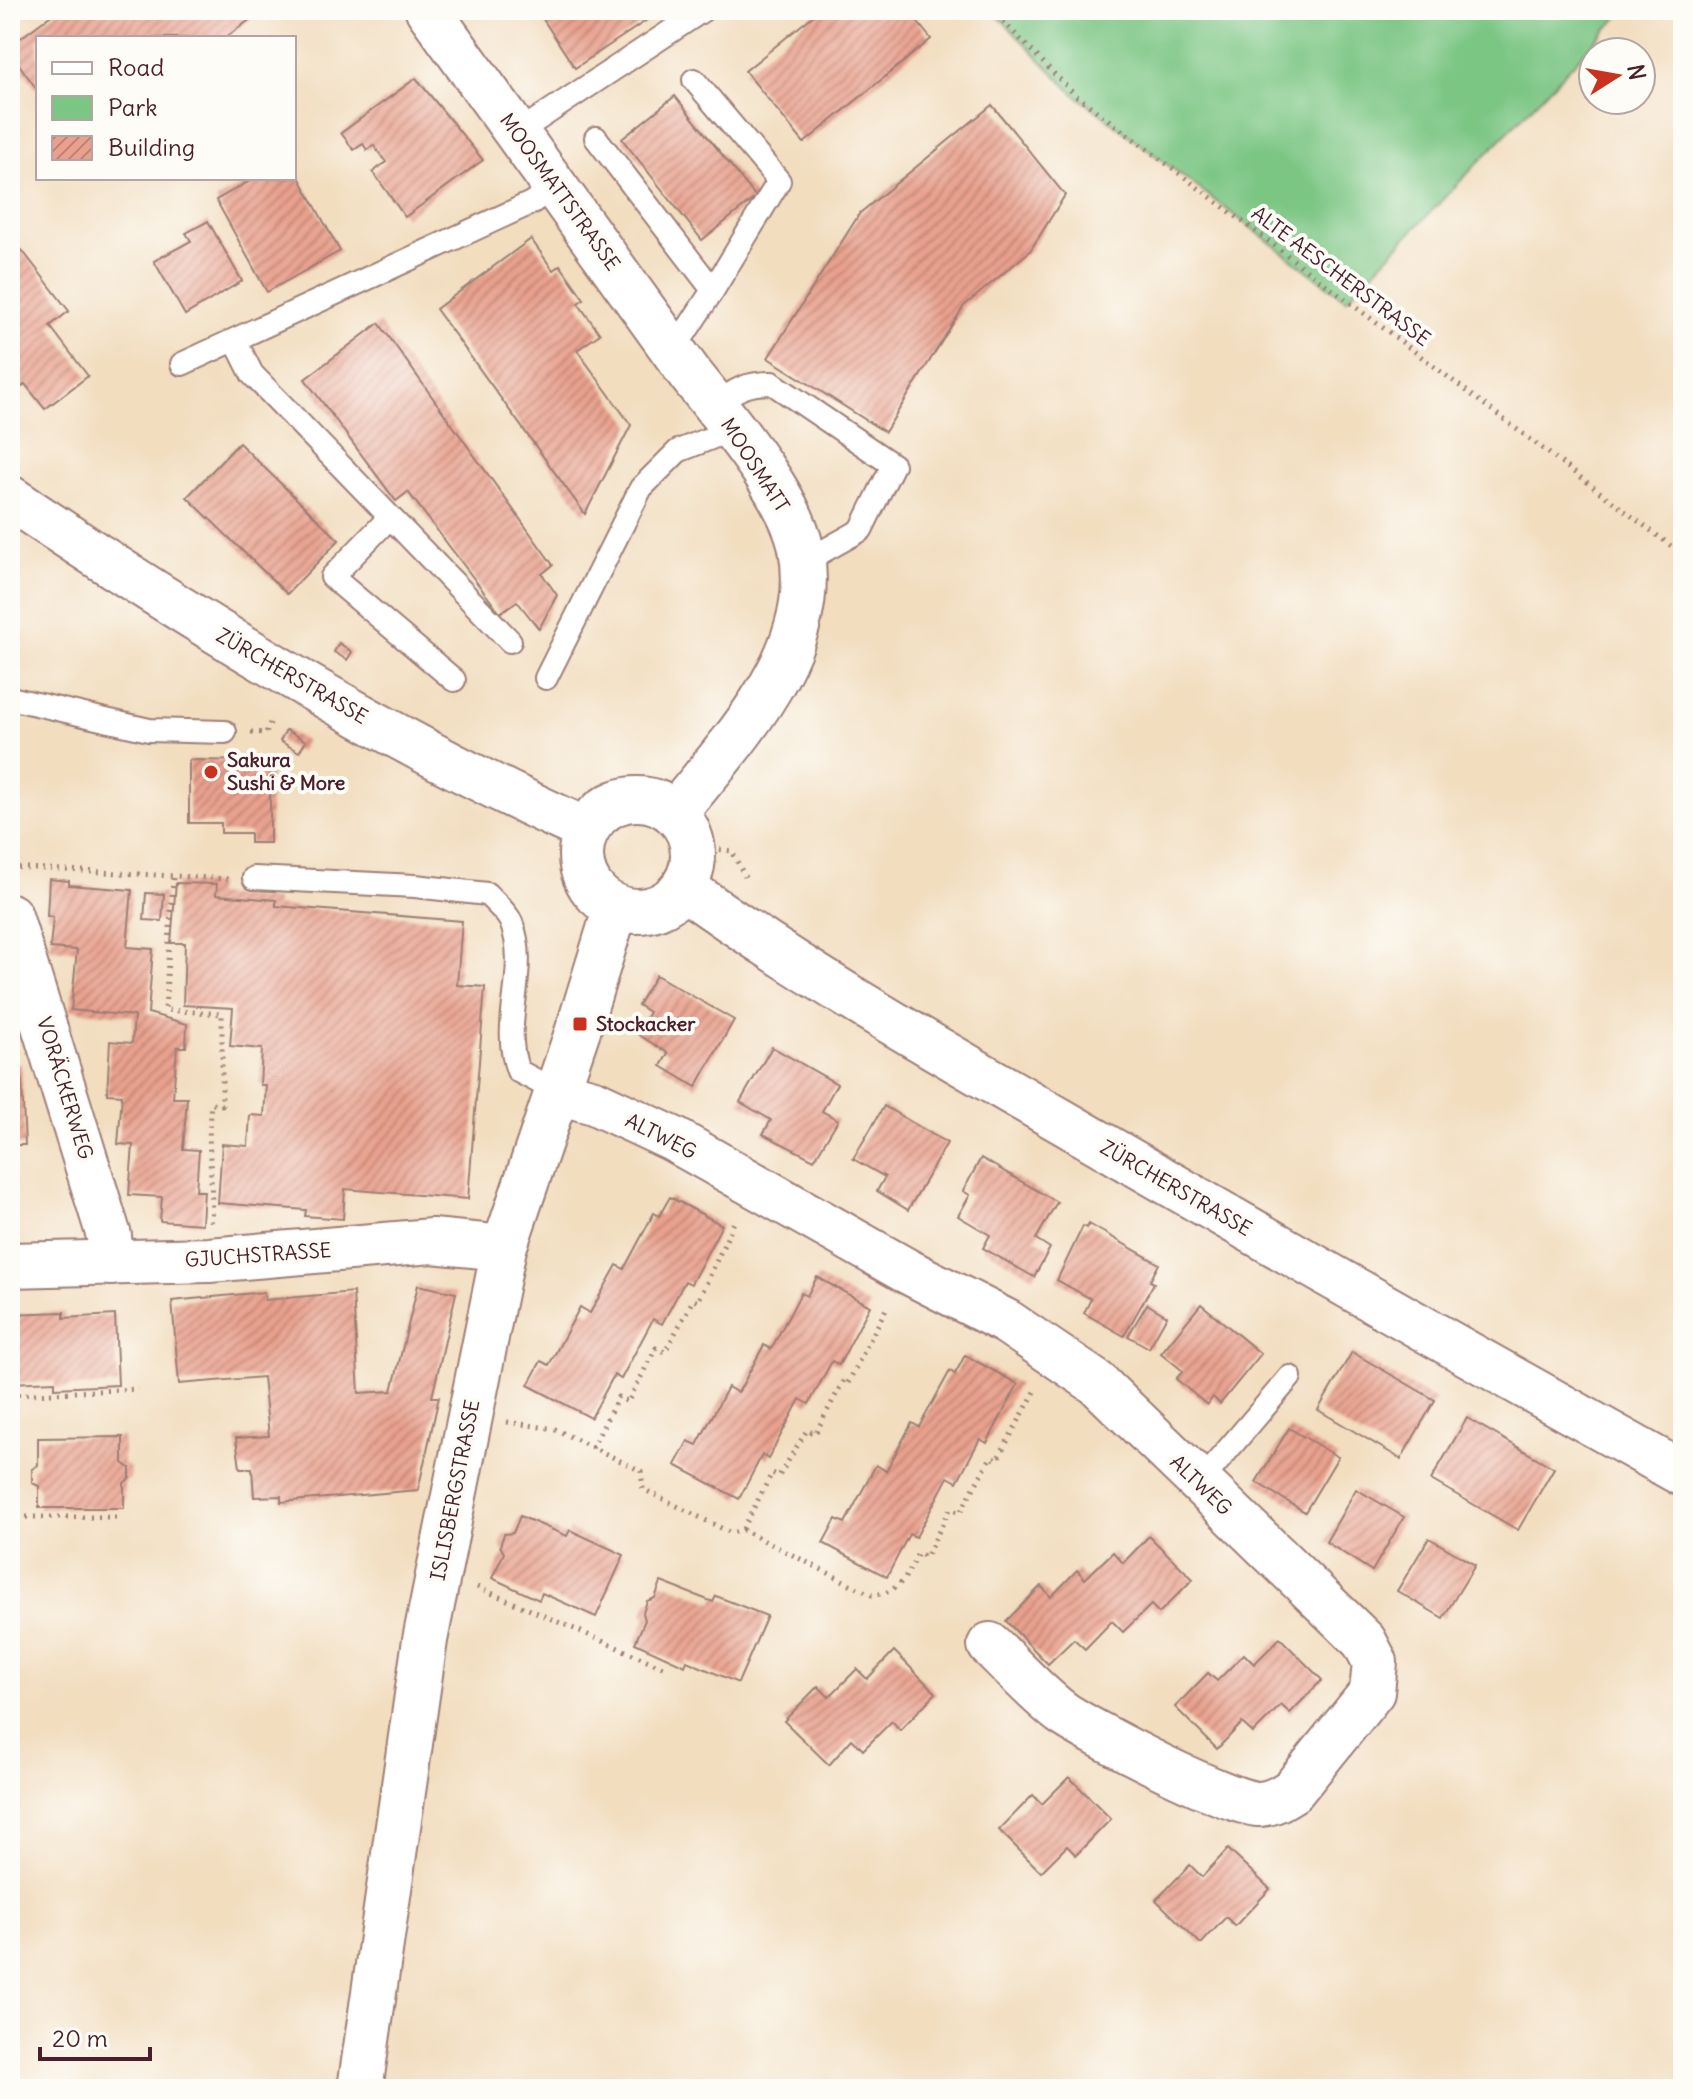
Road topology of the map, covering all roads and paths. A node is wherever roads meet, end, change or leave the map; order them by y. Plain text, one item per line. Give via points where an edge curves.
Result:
1 (428, 10) edge
2 (703, 10) edge
3 (992, 10) edge
4 (694, 80) dead end
5 (517, 133) junction
6 (596, 138) dead end
7 (556, 186) junction
8 (713, 290) junction
9 (235, 340) junction
10 (182, 364) dead end
11 (702, 388) junction
12 (10, 498) edge
13 (390, 517) junction
14 (1683, 555) edge
15 (802, 563) junction
16 (510, 641) dead end
17 (546, 678) dead end
18 (454, 680) dead end
19 (10, 698) edge
20 (225, 732) dead end
21 (586, 830) junction
22 (696, 849) junction
23 (10, 867) edge
24 (173, 878) junction
25 (254, 878) dead end
26 (220, 880) dead end
27 (616, 907) junction
28 (10, 916) edge
29 (558, 1092) junction
30 (730, 1229) dead end
31 (504, 1248) junction
32 (209, 1260) junction
33 (111, 1263) junction
34 (10, 1265) edge
35 (870, 1343) dead end
36 (1290, 1377) dead end
37 (138, 1389) dead end
38 (10, 1395) edge
39 (471, 1413) junction
40 (1022, 1415) dead end
41 (592, 1448) junction
42 (1682, 1474) edge
43 (1195, 1480) junction
44 (10, 1517) edge
45 (116, 1517) dead end
46 (743, 1530) junction
47 (438, 1576) junction
48 (990, 1645) dead end
49 (665, 1668) dead end
50 (360, 2089) edge

1 - 5 street, MOOSMATTSTRASSE
2 - 5 lane
3 - 14 path, ALTE AESCHERSTRASSE via 1073,93
4 - 8 lane via 779,181
5 - 7 street, MOOSMATTSTRASSE
6 - 8 lane
7 - 9 lane via 531,203
7 - 11 street, MOOSMATTSTRASSE
8 - 11 lane via 683,336
9 - 10 lane
9 - 13 lane via 252,374
11 - 15 street, MOOSMATT via 780,499 801,546
11 - 15 lane via 733,390 772,383 893,465 861,530
11 - 17 lane via 678,451 641,488
12 - 21 street, ZÜRCHERSTRASSE via 231,643 431,753
13 - 16 lane
13 - 18 lane via 332,577
15 - 22 street, MOOSMATT via 804,595 796,631
19 - 20 lane via 149,730
21 - 22 street via 619,801 648,800
21 - 27 street via 584,875 602,899
22 - 27 street via 660,906 630,911
22 - 42 street, ZÜRCHERSTRASSE via 762,944 1392,1313
23 - 24 path
24 - 26 path
24 - 32 path via 165,1010 222,1014 222,1105 211,1104 207,1137 213,1187
25 - 29 lane via 487,894 511,920 519,956 509,1049 518,1071
27 - 29 street, ISLISBERGSTRASSE
28 - 33 street, VORÄCKERWEG via 105,1221
29 - 31 street, ISLISBERGSTRASSE
29 - 43 street, ALTWEG via 594,1102 673,1139 1007,1322 1097,1383
30 - 41 path via 698,1302 693,1300 665,1352 656,1348 628,1402 618,1397
31 - 32 street, GJUCHSTRASSE via 432,1241
31 - 39 street, ISLISBERGSTRASSE
32 - 33 street, GJUCHSTRASSE
33 - 34 street, GJUCHSTRASSE
35 - 46 path via 815,1434 807,1430 779,1476 772,1473
36 - 43 lane via 1213,1467
37 - 38 path
39 - 41 path via 555,1429
39 - 47 street, ISLISBERGSTRASSE
40 - 46 path via 960,1513 950,1509 926,1557 918,1553 902,1584 887,1594 872,1595
41 - 46 path via 641,1471 643,1489 731,1533
43 - 48 street, ALTWEG via 1364,1641 1375,1662 1372,1692 1293,1790 1257,1805 1230,1798 1091,1732 1052,1704
44 - 45 path
47 - 49 path via 462,1581
47 - 50 street, ISLISBERGSTRASSE

